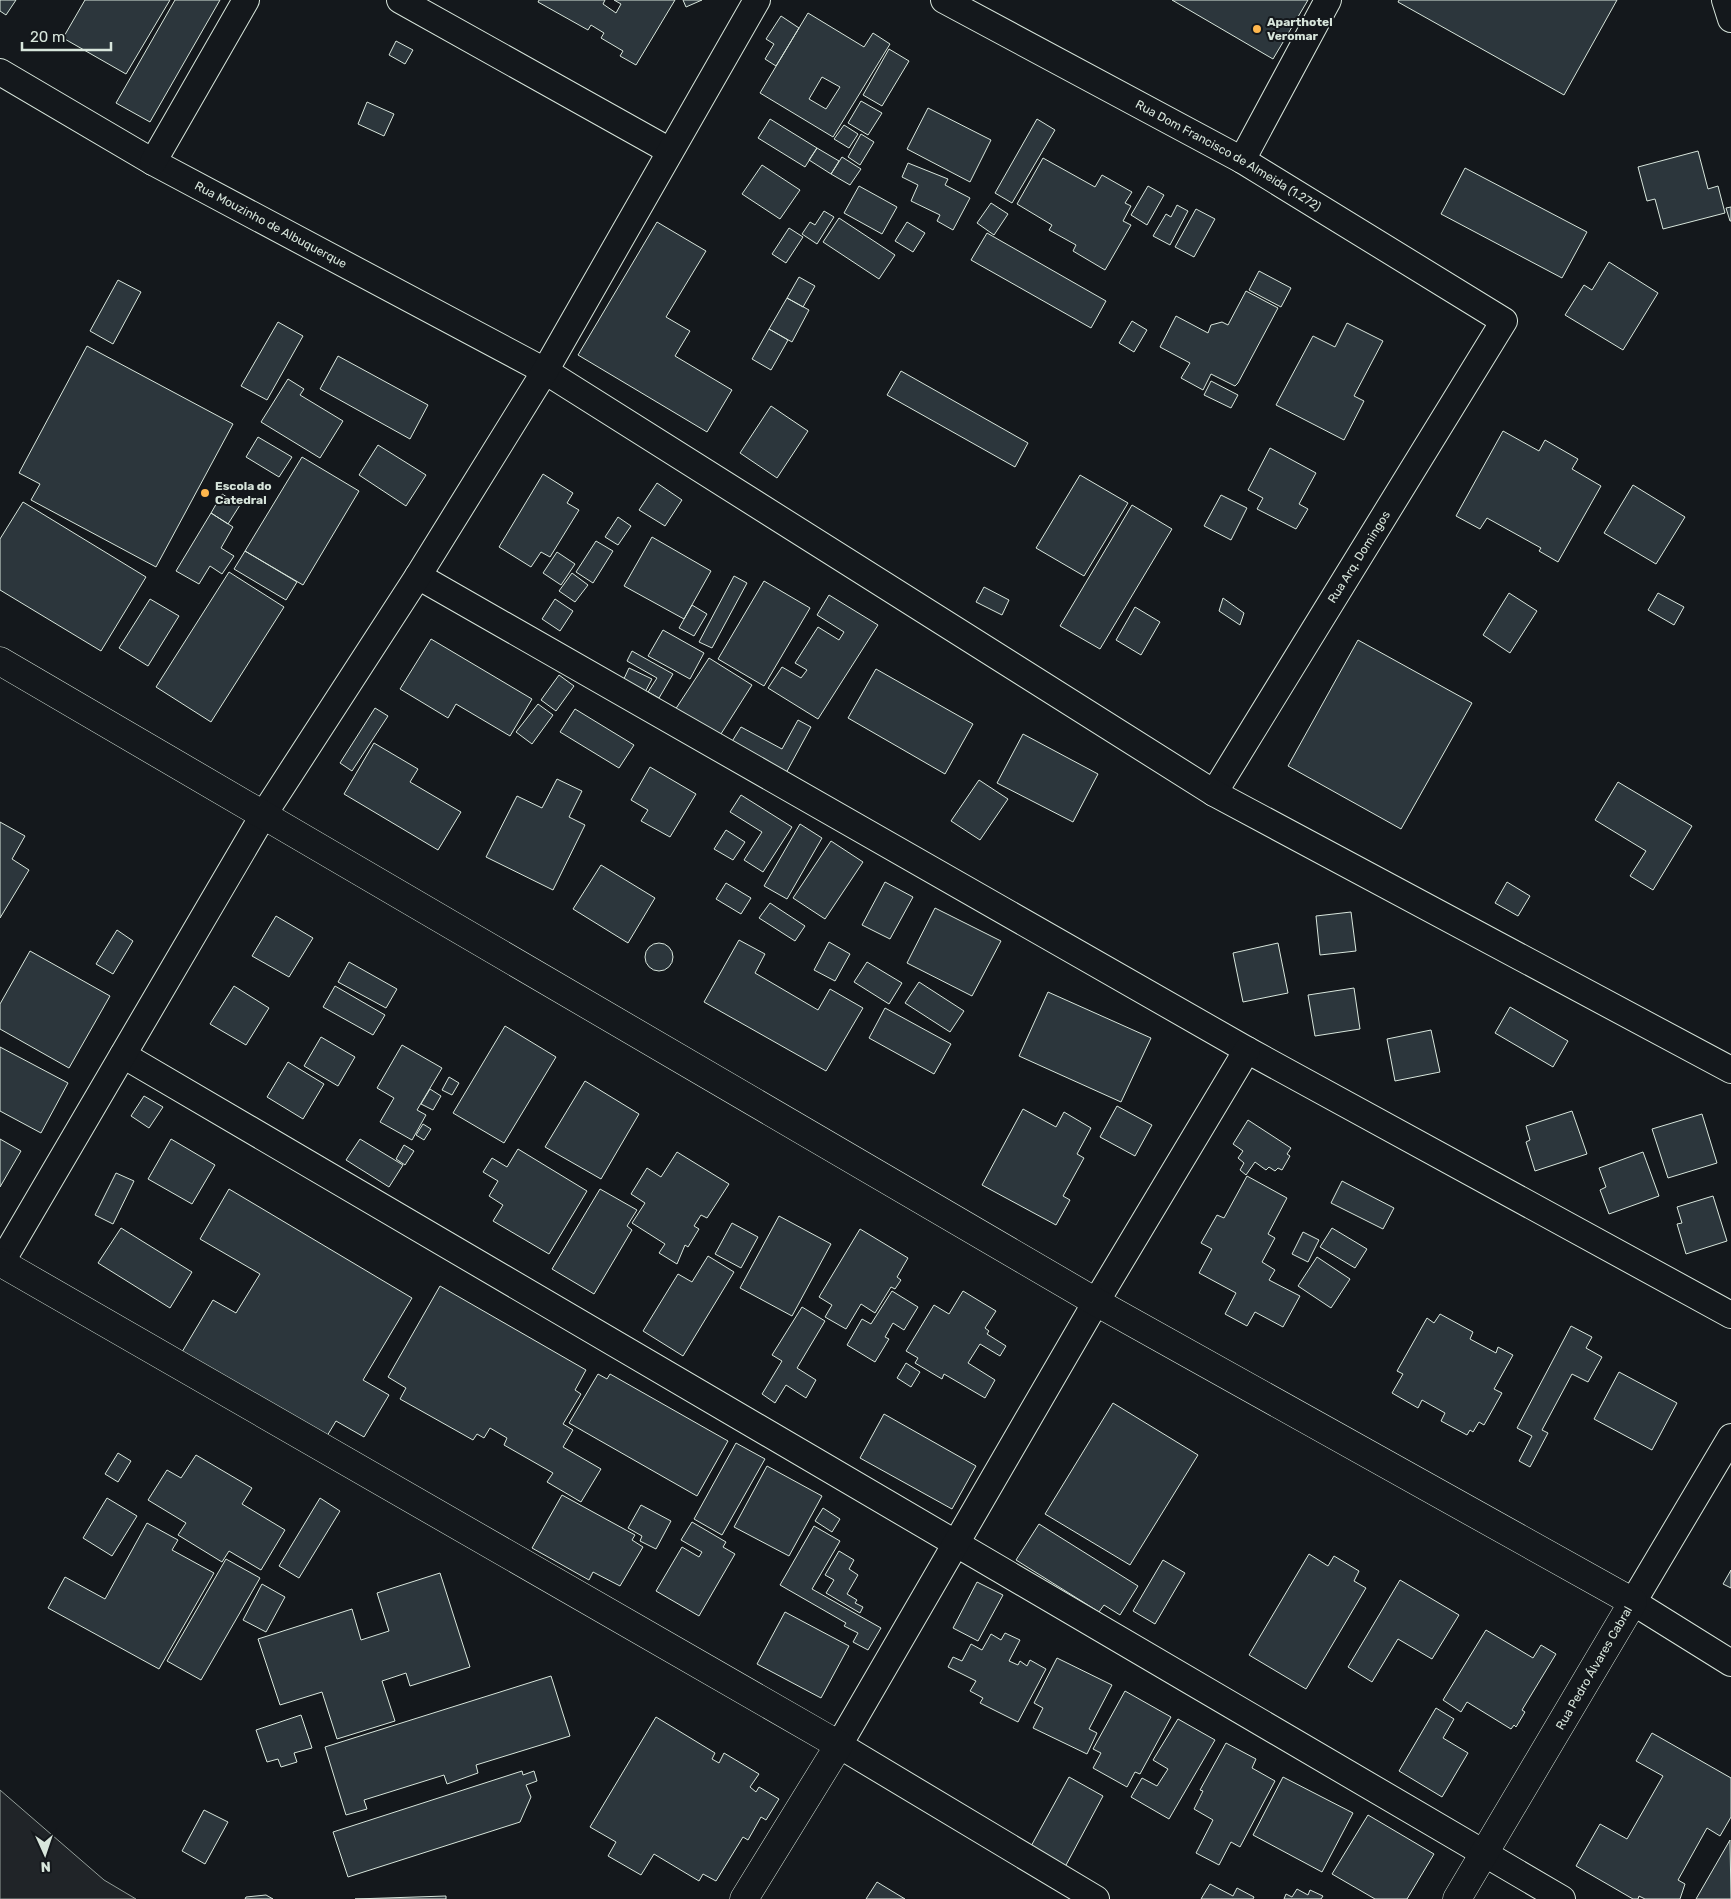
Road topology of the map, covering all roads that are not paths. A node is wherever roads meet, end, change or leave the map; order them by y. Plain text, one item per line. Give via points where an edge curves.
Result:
1 (246, 0) edge
2 (400, 0) edge
3 (757, 0) edge
4 (944, 0) edge
5 (1328, 0) edge
6 (1725, 0) edge
7 (1731, 19) edge
8 (0, 72) edge
9 (670, 151) junction
10 (1242, 160) junction
11 (153, 162) junction
12 (1504, 321) joint
13 (545, 371) junction
14 (418, 576) junction
15 (0, 661) edge
16 (1214, 793) junction
17 (264, 814) junction
18 (1247, 1050) junction
19 (123, 1055) junction
20 (1731, 1070) edge
21 (0, 1262) edge
22 (1096, 1302) junction
23 (1731, 1315) edge
24 (1731, 1436) edge
25 (956, 1545) junction
26 (1633, 1602) junction
27 (1731, 1663) edge
28 (838, 1745) junction
29 (1485, 1854) junction
30 (744, 1899) edge
31 (1096, 1899) edge
32 (1457, 1899) edge
33 (1562, 1899) edge

1 - 11 street
2 - 9 street
3 - 9 street
4 - 10 street, Rua Dom Francisco de Almeida (1.272)
5 - 10 street
6 - 7 street
8 - 11 street, Rua Mouzinho de Albuquerque
9 - 13 street
10 - 12 street, Rua Dom Francisco de Almeida (1.272)
11 - 13 street, Rua Mouzinho de Albuquerque
12 - 16 street, Rua Arq. Domingos
13 - 14 street
13 - 16 street, Rua Mouzinho de Albuquerque
14 - 17 street
14 - 18 street
15 - 17 street
16 - 20 street, Rua Mouzinho de Albuquerque
17 - 19 street
17 - 22 street
18 - 22 street
18 - 23 street
19 - 21 street
19 - 25 street
21 - 28 street
22 - 25 street
22 - 26 street
24 - 26 street, Rua Pedro Álvares Cabral
25 - 28 street
25 - 29 street
26 - 27 street
26 - 29 street, Rua Pedro Álvares Cabral
28 - 30 street
28 - 31 street
29 - 32 street, Rua Pedro Álvares Cabral
29 - 33 street

